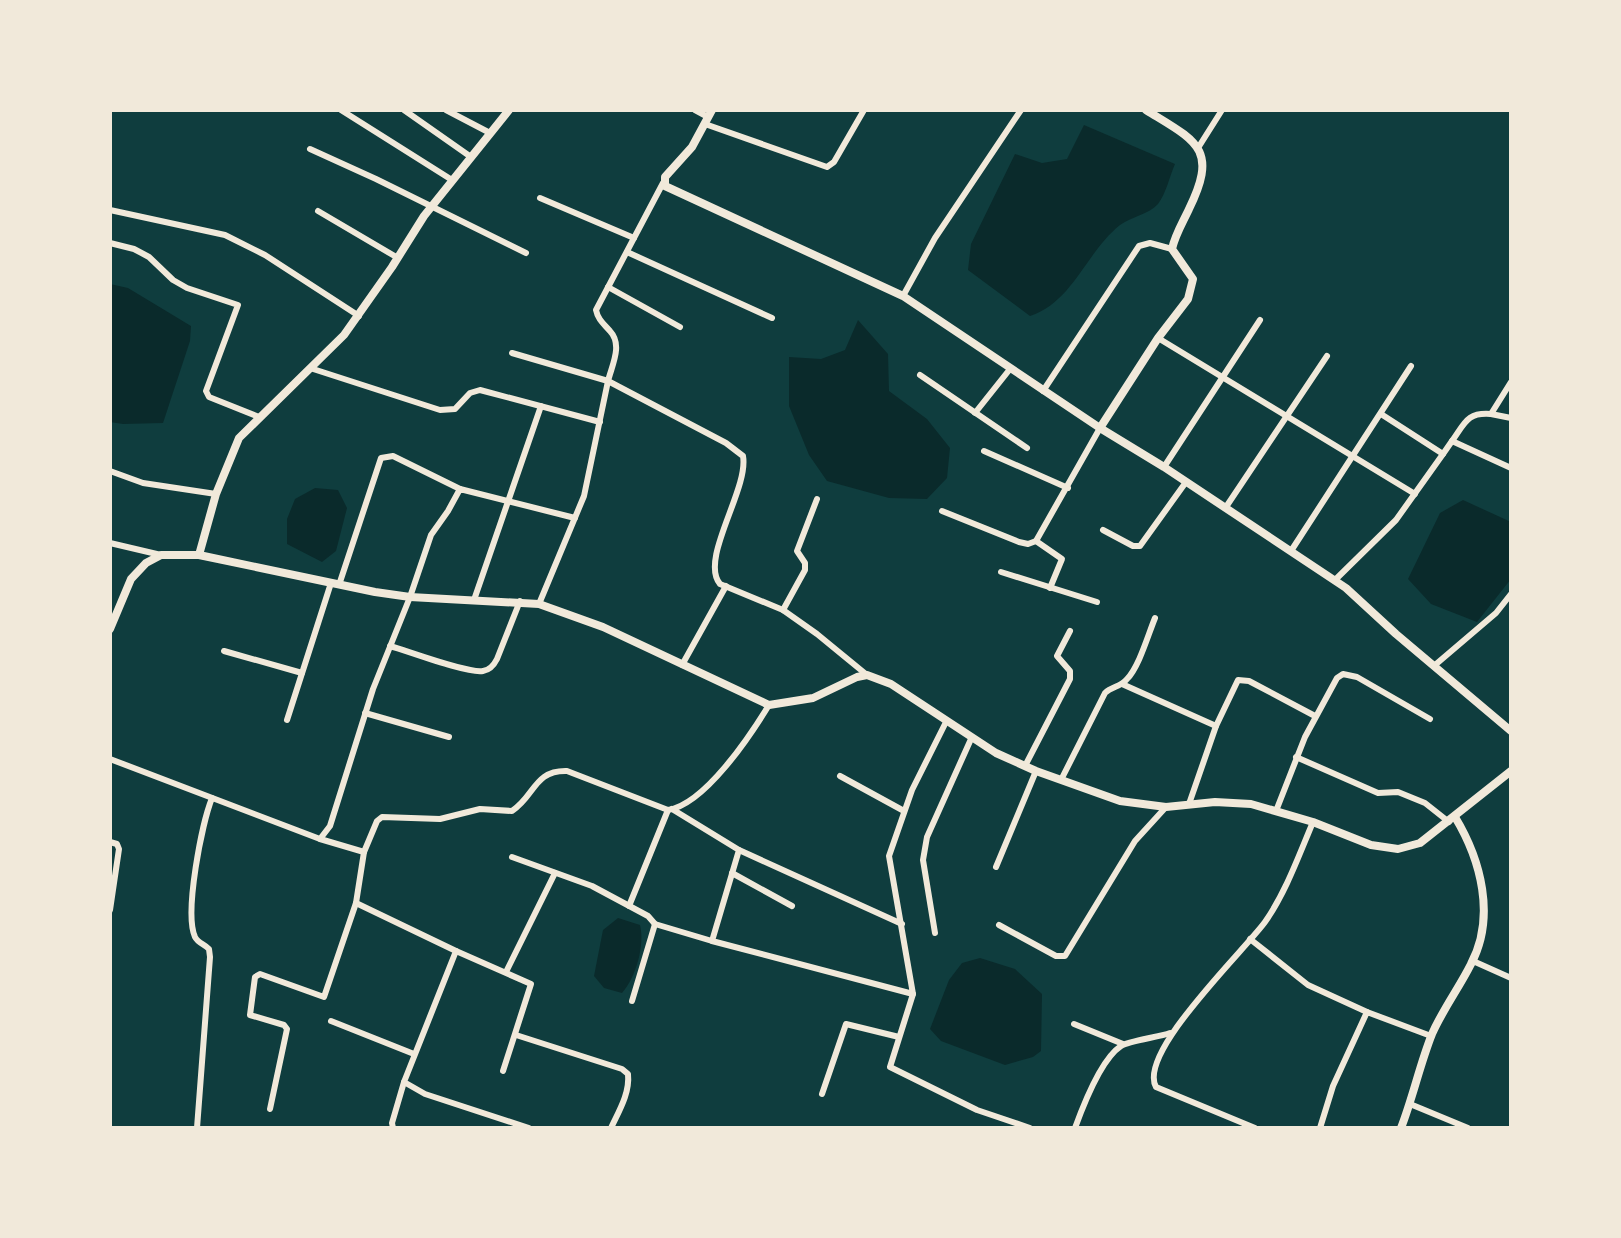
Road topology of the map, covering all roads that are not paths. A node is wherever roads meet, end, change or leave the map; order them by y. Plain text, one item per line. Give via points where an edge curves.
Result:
1 (404, 110) edge
2 (446, 110) edge
3 (509, 110) edge
4 (695, 110) edge
5 (864, 110) edge
6 (1021, 110) edge
7 (1146, 110) edge
8 (1222, 110) edge
9 (346, 111) edge
10 (708, 117) edge
11 (490, 133) junction
12 (1198, 148) junction
13 (310, 149) dead end
14 (471, 157) junction
15 (452, 180) junction
16 (663, 183) junction
17 (540, 198) dead end
18 (431, 208) junction
19 (110, 210) edge
20 (318, 211) dead end
21 (634, 238) junction
22 (110, 243) edge
23 (1172, 249) junction
24 (627, 252) junction
25 (526, 253) dead end
26 (398, 258) junction
27 (608, 287) junction
28 (903, 296) junction
29 (359, 316) junction
30 (772, 318) dead end
31 (1260, 320) dead end
32 (680, 327) dead end
33 (1158, 338) junction
34 (512, 353) dead end
35 (1327, 356) dead end
36 (1411, 366) dead end
37 (310, 368) junction
38 (1010, 369) junction
39 (920, 375) dead end
40 (1223, 377) junction
41 (608, 381) junction
42 (1511, 382) edge
43 (1043, 391) junction
44 (541, 406) junction
45 (975, 413) junction
46 (1381, 414) junction
47 (1491, 414) junction
48 (259, 417) junction
49 (1287, 417) junction
50 (1511, 418) edge
51 (600, 422) junction
52 (1100, 428) junction
53 (1452, 441) junction
54 (1027, 448) dead end
55 (984, 451) dead end
56 (1443, 454) junction
57 (1352, 458) junction
58 (1164, 467) junction
59 (1511, 468) edge
60 (110, 471) edge
61 (1186, 482) junction
62 (1068, 488) junction
63 (460, 489) junction
64 (216, 494) junction
65 (1415, 494) junction
66 (817, 499) dead end
67 (508, 501) junction
68 (1226, 507) junction
69 (942, 511) dead end
70 (575, 518) junction
71 (1103, 530) dead end
72 (1036, 541) junction
73 (110, 543) edge
74 (1291, 551) junction
75 (161, 555) junction
76 (199, 555) junction
77 (1001, 572) dead end
78 (1335, 580) junction
79 (335, 584) junction
80 (726, 586) junction
81 (1050, 588) junction
82 (1511, 594) edge
83 (410, 597) junction
84 (474, 600) junction
85 (520, 601) junction
86 (1097, 602) dead end
87 (539, 604) junction
88 (783, 610) junction
89 (1155, 618) dead end
90 (110, 629) edge
91 (1070, 631) dead end
92 (390, 646) junction
93 (224, 651) dead end
94 (682, 665) junction
95 (1435, 665) junction
96 (302, 673) junction
97 (867, 675) junction
98 (1122, 684) junction
99 (769, 705) junction
100 (365, 713) junction
101 (1315, 716) junction
102 (1430, 719) dead end
103 (287, 720) dead end
104 (946, 722) junction
105 (1216, 726) junction
106 (1511, 731) edge
107 (449, 737) dead end
108 (971, 739) junction
109 (1296, 757) junction
110 (110, 759) edge
111 (1025, 766) junction
112 (1036, 771) junction
113 (1511, 771) edge
114 (840, 776) dead end
115 (1061, 780) junction
116 (212, 798) junction
117 (1189, 804) junction
118 (1166, 807) junction
119 (670, 810) junction
120 (904, 811) junction
121 (1276, 811) junction
122 (1452, 820) junction
123 (1313, 822) junction
124 (320, 839) junction
125 (110, 842) edge
126 (739, 850) junction
127 (364, 852) junction
128 (512, 857) dead end
129 (996, 867) dead end
130 (555, 873) junction
131 (732, 873) junction
132 (356, 903) junction
133 (629, 906) junction
134 (792, 906) dead end
135 (110, 910) edge
136 (655, 924) junction
137 (902, 924) junction
138 (999, 925) dead end
139 (935, 933) dead end
140 (1250, 939) junction
141 (712, 941) junction
142 (456, 951) junction
143 (1473, 961) junction
144 (506, 972) junction
145 (1511, 978) edge
146 (913, 994) junction
147 (632, 1001) dead end
148 (1367, 1012) junction
149 (331, 1021) dead end
150 (1074, 1024) dead end
151 (1170, 1033) junction
152 (516, 1035) junction
153 (1431, 1036) junction
154 (899, 1037) junction
155 (1123, 1044) junction
156 (414, 1054) junction
157 (503, 1071) dead end
158 (404, 1082) junction
159 (822, 1094) dead end
160 (1410, 1104) junction
161 (270, 1109) dead end
162 (197, 1128) edge
163 (393, 1128) edge
164 (529, 1128) edge
165 (611, 1128) edge
166 (1030, 1128) edge
167 (1075, 1128) edge
168 (1255, 1128) edge
169 (1320, 1128) edge
170 (1401, 1128) edge
171 (1468, 1128) edge

1 - 14 street
2 - 11 street
3 - 11 street
4 - 10 street
5 - 10 street via 827,167
6 - 28 street via 935,238
7 - 12 street
8 - 12 street
9 - 15 street
10 - 16 street
11 - 14 street
12 - 23 street via 1204,164 1201,185
13 - 18 street
14 - 15 street
15 - 18 street
16 - 21 street
16 - 28 street
17 - 21 street
18 - 25 street
18 - 26 street
19 - 29 street via 225,235
20 - 26 street
21 - 24 street
22 - 48 street via 149,257 187,288 238,305 207,395
23 - 33 street via 1193,279 1192,290
23 - 43 street via 1139,246
24 - 27 street
24 - 30 street
26 - 29 street
27 - 32 street
27 - 41 street via 596,310 617,343
28 - 38 street
29 - 37 street
31 - 40 street
33 - 40 street
33 - 52 street
34 - 41 street
35 - 49 street
36 - 46 street
37 - 44 street via 440,410 455,409 480,390
37 - 48 street
38 - 43 street
38 - 45 street
39 - 45 street
40 - 49 street
40 - 58 street
41 - 51 street
41 - 80 street via 743,456 744,473 715,562 716,579
42 - 47 street
43 - 52 street
44 - 51 street
44 - 67 street
45 - 54 street
46 - 56 street
46 - 57 street
47 - 50 street
47 - 53 street via 1470,416
48 - 64 street via 239,438
49 - 57 street
49 - 68 street
51 - 70 street
52 - 58 street
52 - 62 street
53 - 56 street
53 - 59 street
55 - 62 street
56 - 65 street
57 - 65 street
57 - 74 street
58 - 61 street
60 - 64 street via 143,483
61 - 68 street
61 - 71 street via 1140,546
62 - 72 street
63 - 67 street
63 - 79 street via 393,456 381,458
63 - 83 street via 431,535
64 - 76 street
65 - 78 street
66 - 88 street via 797,551 805,570
67 - 70 street
67 - 84 street
68 - 74 street
69 - 72 street via 1019,542
70 - 87 street
72 - 81 street via 1062,559
73 - 75 street
74 - 78 street
75 - 76 street
75 - 90 street via 131,579
76 - 79 street
77 - 81 street
78 - 95 street
79 - 83 street
79 - 96 street
80 - 88 street
80 - 94 street
81 - 86 street
82 - 95 street
83 - 84 street
83 - 92 street
84 - 85 street
85 - 87 street
85 - 92 street via 493,667 484,671
87 - 94 street
88 - 97 street
89 - 98 street
91 - 111 street via 1057,656 1070,679
92 - 100 street
93 - 96 street
94 - 99 street
95 - 106 street
96 - 103 street
97 - 99 street via 813,698
97 - 104 street via 891,684
98 - 105 street
98 - 115 street via 1105,693
99 - 119 street via 729,763 693,798
100 - 107 street
100 - 124 street via 330,826
101 - 102 street via 1337,678 1350,674
101 - 105 street via 1243,679 1235,683
101 - 109 street
104 - 108 street
104 - 120 street
105 - 117 street
108 - 111 street
108 - 139 street via 923,852
109 - 121 street
109 - 122 street via 1378,793 1398,792
110 - 116 street
111 - 112 street
112 - 115 street
112 - 129 street
113 - 122 street
114 - 120 street
115 - 118 street via 1120,801
116 - 124 street
116 - 162 street via 197,847 193,903 194,934 210,957
117 - 118 street
117 - 121 street via 1239,802
118 - 138 street via 1135,841 1065,956
119 - 126 street
119 - 127 street via 555,771 512,811 480,809 440,819 382,817
119 - 133 street
120 - 137 street via 888,863
121 - 123 street
122 - 123 street via 1420,843 1398,849 1371,845
122 - 143 street via 1467,836 1485,904
123 - 140 street via 1282,891
124 - 127 street
125 - 135 street via 119,849
126 - 131 street
126 - 137 street
127 - 132 street
128 - 130 street
130 - 133 street
130 - 144 street
131 - 134 street
131 - 141 street
132 - 142 street
132 - 161 street via 324,997 260,974 255,977 250,1015 287,1029
133 - 136 street
136 - 141 street
136 - 147 street
137 - 146 street
140 - 148 street via 1299,979
140 - 151 street
141 - 146 street
142 - 144 street
142 - 156 street
143 - 145 street
143 - 153 street
144 - 152 street via 531,986
146 - 154 street
148 - 153 street
148 - 169 street
149 - 156 street
150 - 155 street
151 - 155 street
151 - 168 street via 1154,1073 1156,1087
152 - 157 street
152 - 165 street via 628,1074
153 - 160 street
154 - 159 street via 846,1024
154 - 166 street via 890,1067 977,1110
155 - 167 street via 1086,1097
156 - 158 street
158 - 163 street
158 - 164 street via 425,1094
160 - 170 street
160 - 171 street

